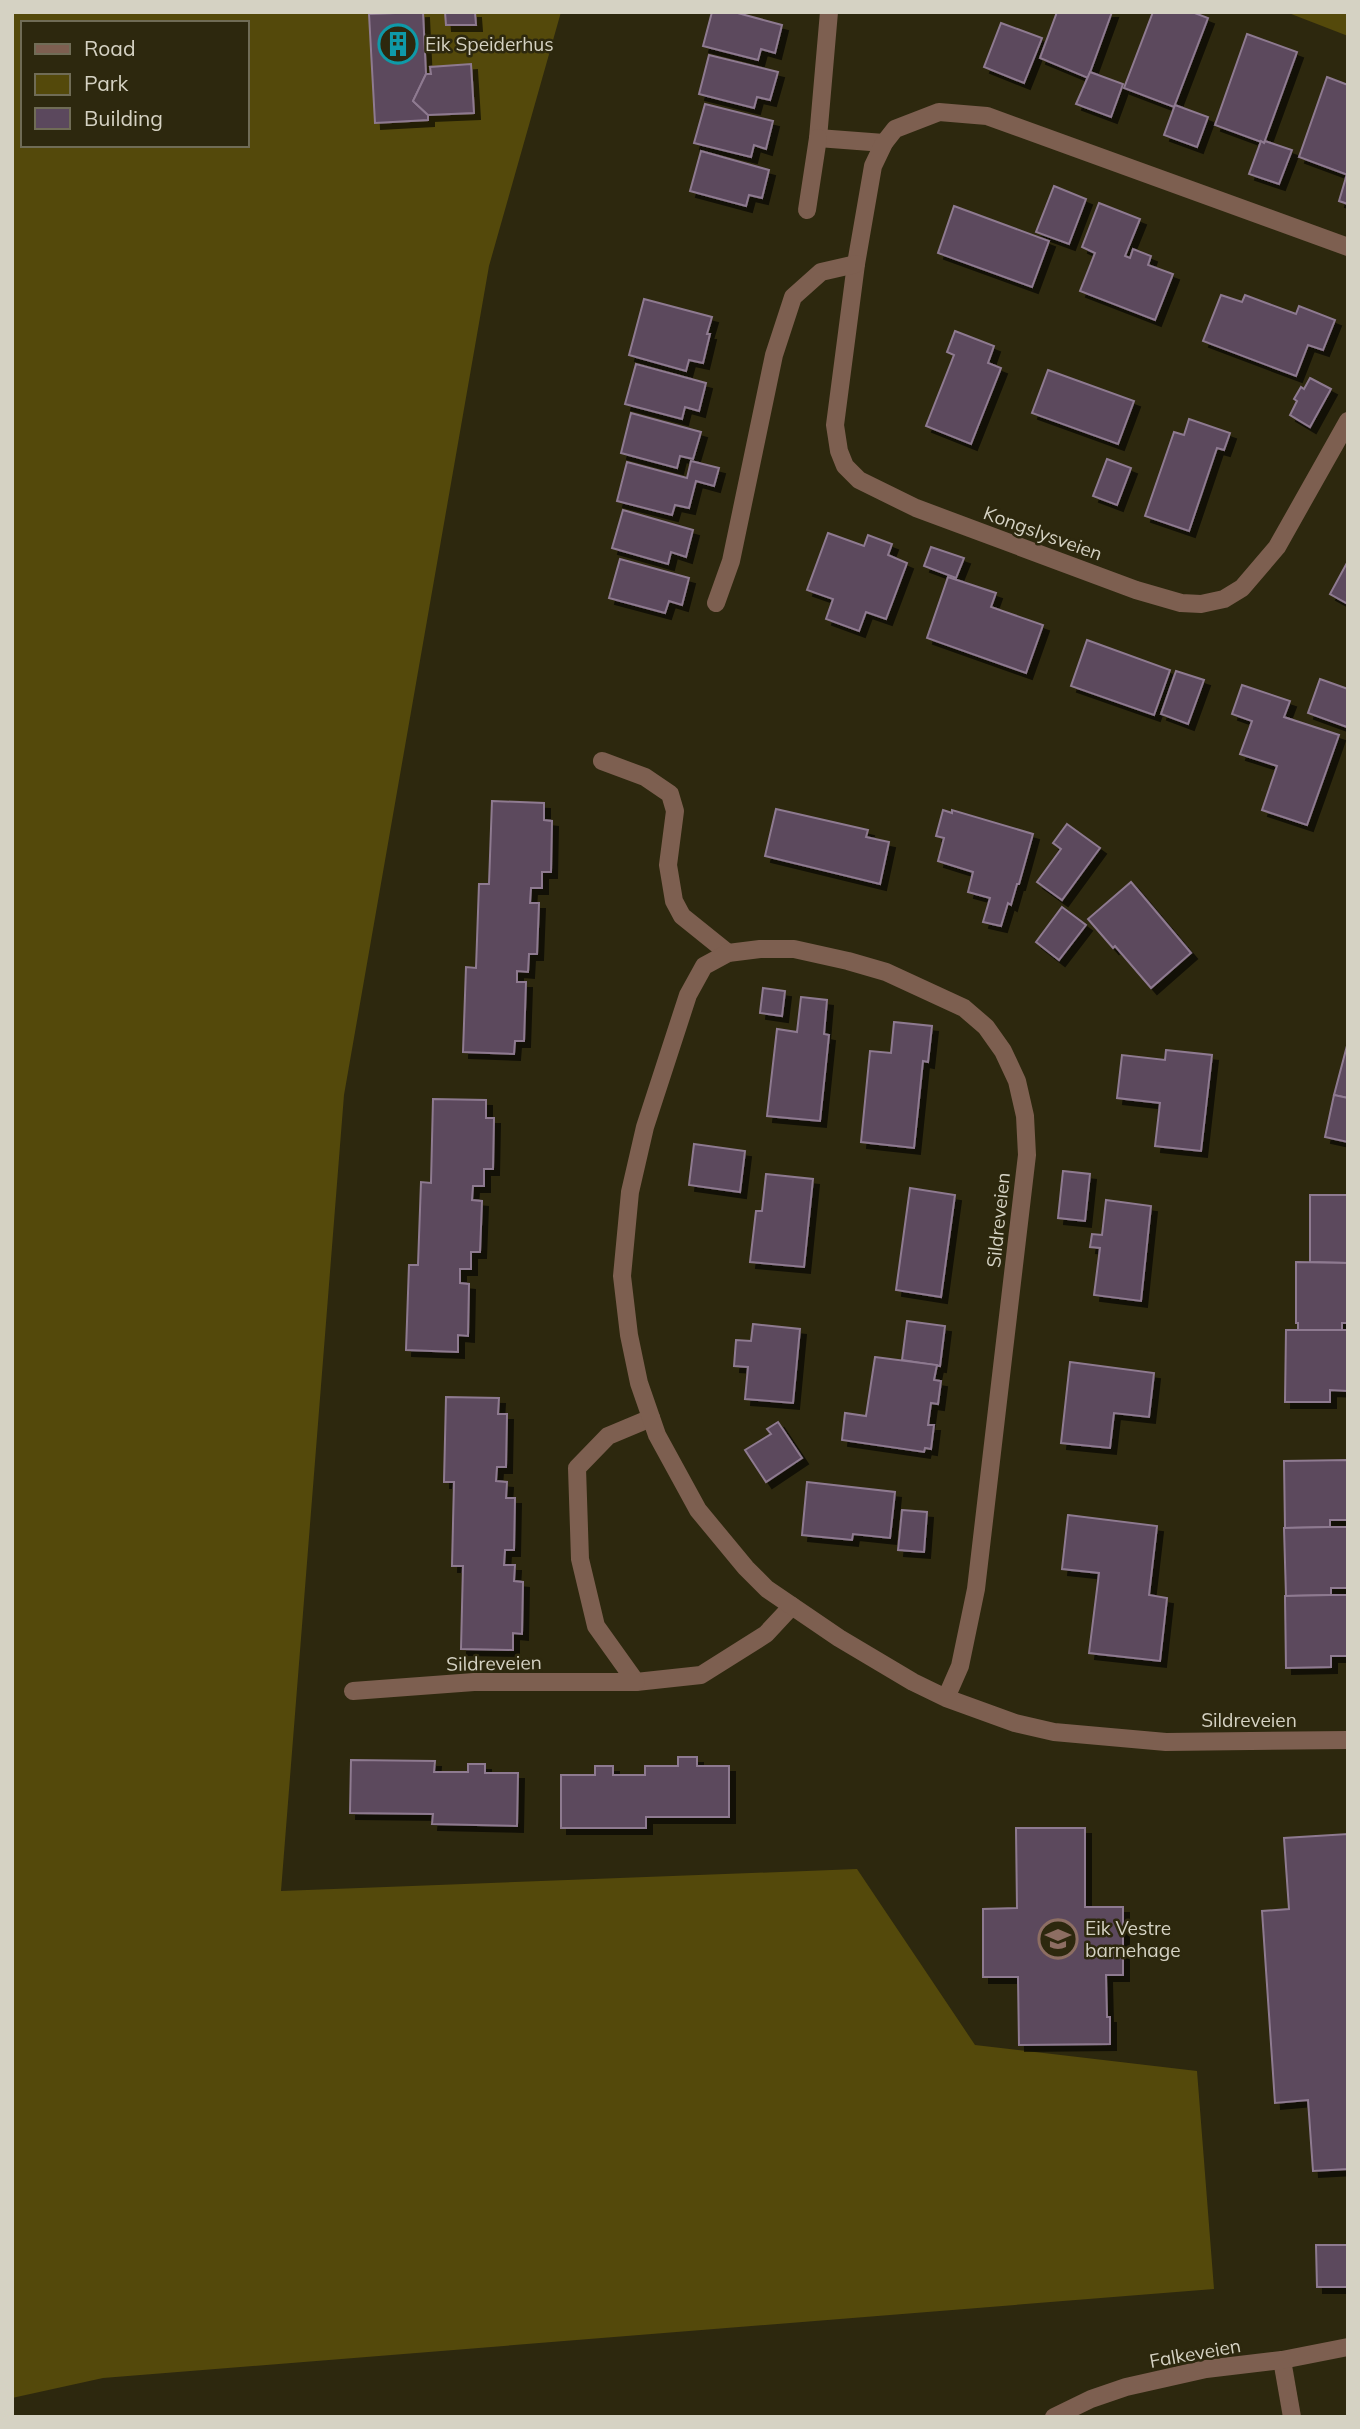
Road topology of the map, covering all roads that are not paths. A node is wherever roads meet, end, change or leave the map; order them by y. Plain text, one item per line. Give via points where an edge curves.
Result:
1 (829, 12) edge
2 (818, 138) junction
3 (884, 142) junction
4 (807, 210) dead end
5 (1348, 247) edge
6 (856, 264) junction
7 (1348, 421) edge
8 (716, 603) dead end
9 (602, 761) dead end
10 (728, 953) junction
11 (651, 1418) junction
12 (792, 1606) junction
13 (636, 1682) junction
14 (353, 1691) dead end
15 (946, 1698) junction
16 (1348, 1740) edge
17 (1348, 2347) edge
18 (1282, 2360) junction
19 (1054, 2417) edge
20 (1292, 2417) edge

1 - 2 street
2 - 3 street
2 - 4 street
3 - 5 street via 895,129 939,112 987,116
3 - 6 street, Kongslysveien via 873,166
6 - 7 street, Kongslysveien via 835,425 845,466 859,480 916,508 1136,590 1201,604 1224,599 1242,588 1277,547
6 - 8 street via 821,272 793,297 774,355 731,561
9 - 10 street via 645,777 670,794 675,811 668,865 674,901 682,916
10 - 11 street, Sildreveien via 704,966 688,995 645,1126 630,1192 622,1276 629,1335
10 - 15 street, Sildreveien via 794,949 886,972 964,1008 986,1027 1017,1081 1027,1155 976,1589 960,1666
11 - 12 street, Sildreveien via 698,1510 746,1568
11 - 13 street via 608,1436 577,1468 580,1559 596,1626
12 - 13 street, Sildreveien via 766,1634 701,1675
12 - 15 street, Sildreveien
13 - 14 street, Sildreveien via 474,1682
15 - 16 street, Sildreveien via 1054,1732 1166,1742
17 - 18 street, Falkeveien
18 - 19 street, Falkeveien via 1206,2369 1126,2387
18 - 20 street

